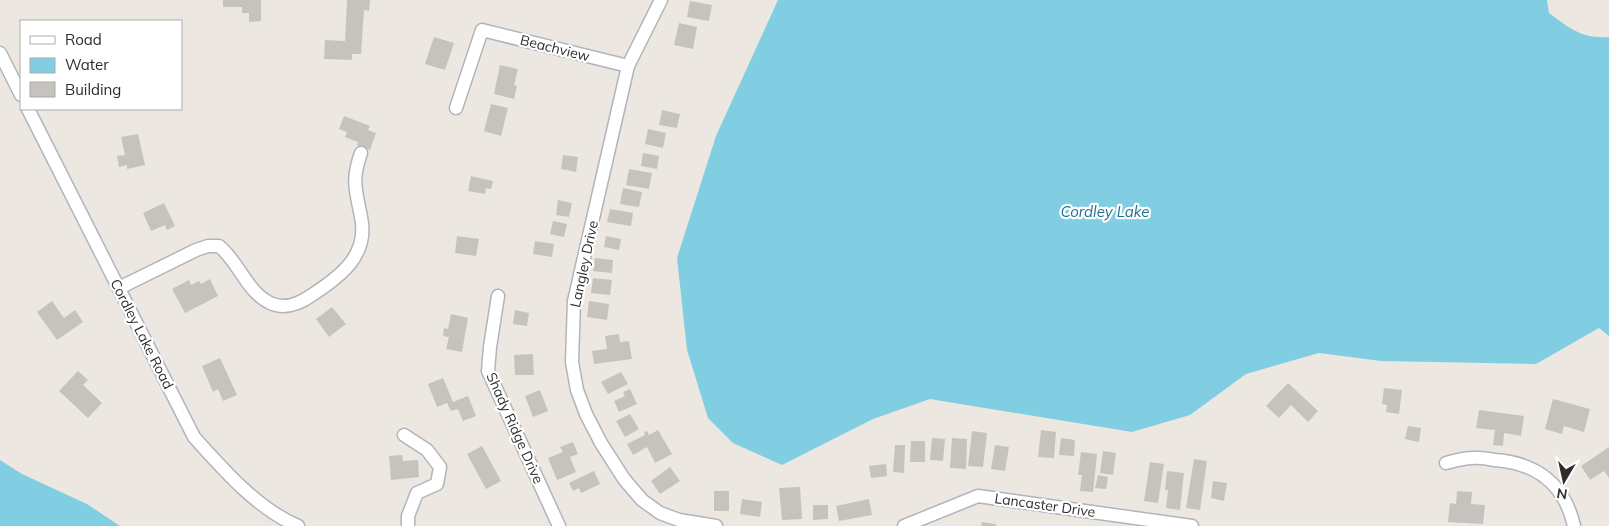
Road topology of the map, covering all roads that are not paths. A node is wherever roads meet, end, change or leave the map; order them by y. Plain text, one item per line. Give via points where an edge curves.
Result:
1 (660, 0) edge
2 (0, 53) edge
3 (628, 66) junction
4 (20, 93) edge
5 (456, 108) dead end
6 (29, 110) edge
7 (361, 153) dead end
8 (119, 288) junction
9 (498, 296) dead end
10 (404, 436) dead end
11 (1446, 463) dead end
12 (1121, 521) edge
13 (298, 526) edge
14 (408, 526) edge
15 (559, 526) edge
16 (716, 526) edge
17 (904, 526) edge
18 (1192, 526) edge
19 (1574, 526) edge

1 - 3 street, Langley Drive
2 - 4 street
3 - 5 street, Beachview via 482,30
3 - 16 street, Langley Drive via 574,301 572,362 577,390 601,443 624,480 642,500 660,513 679,520
6 - 8 street, Cordley Lake Road
7 - 8 street via 354,182 363,226 359,250 333,281 298,304 278,306 253,291 228,253 219,246 196,250
8 - 13 street, Cordley Lake Road via 194,437 258,502
9 - 15 street, Shady Ridge Drive via 488,371
10 - 14 street via 426,450 440,467 437,484 417,493 408,516
11 - 19 street via 1489,459 1539,472 1560,491
12 - 17 street, Lancaster Drive via 978,496
12 - 18 street, Lancaster Drive

